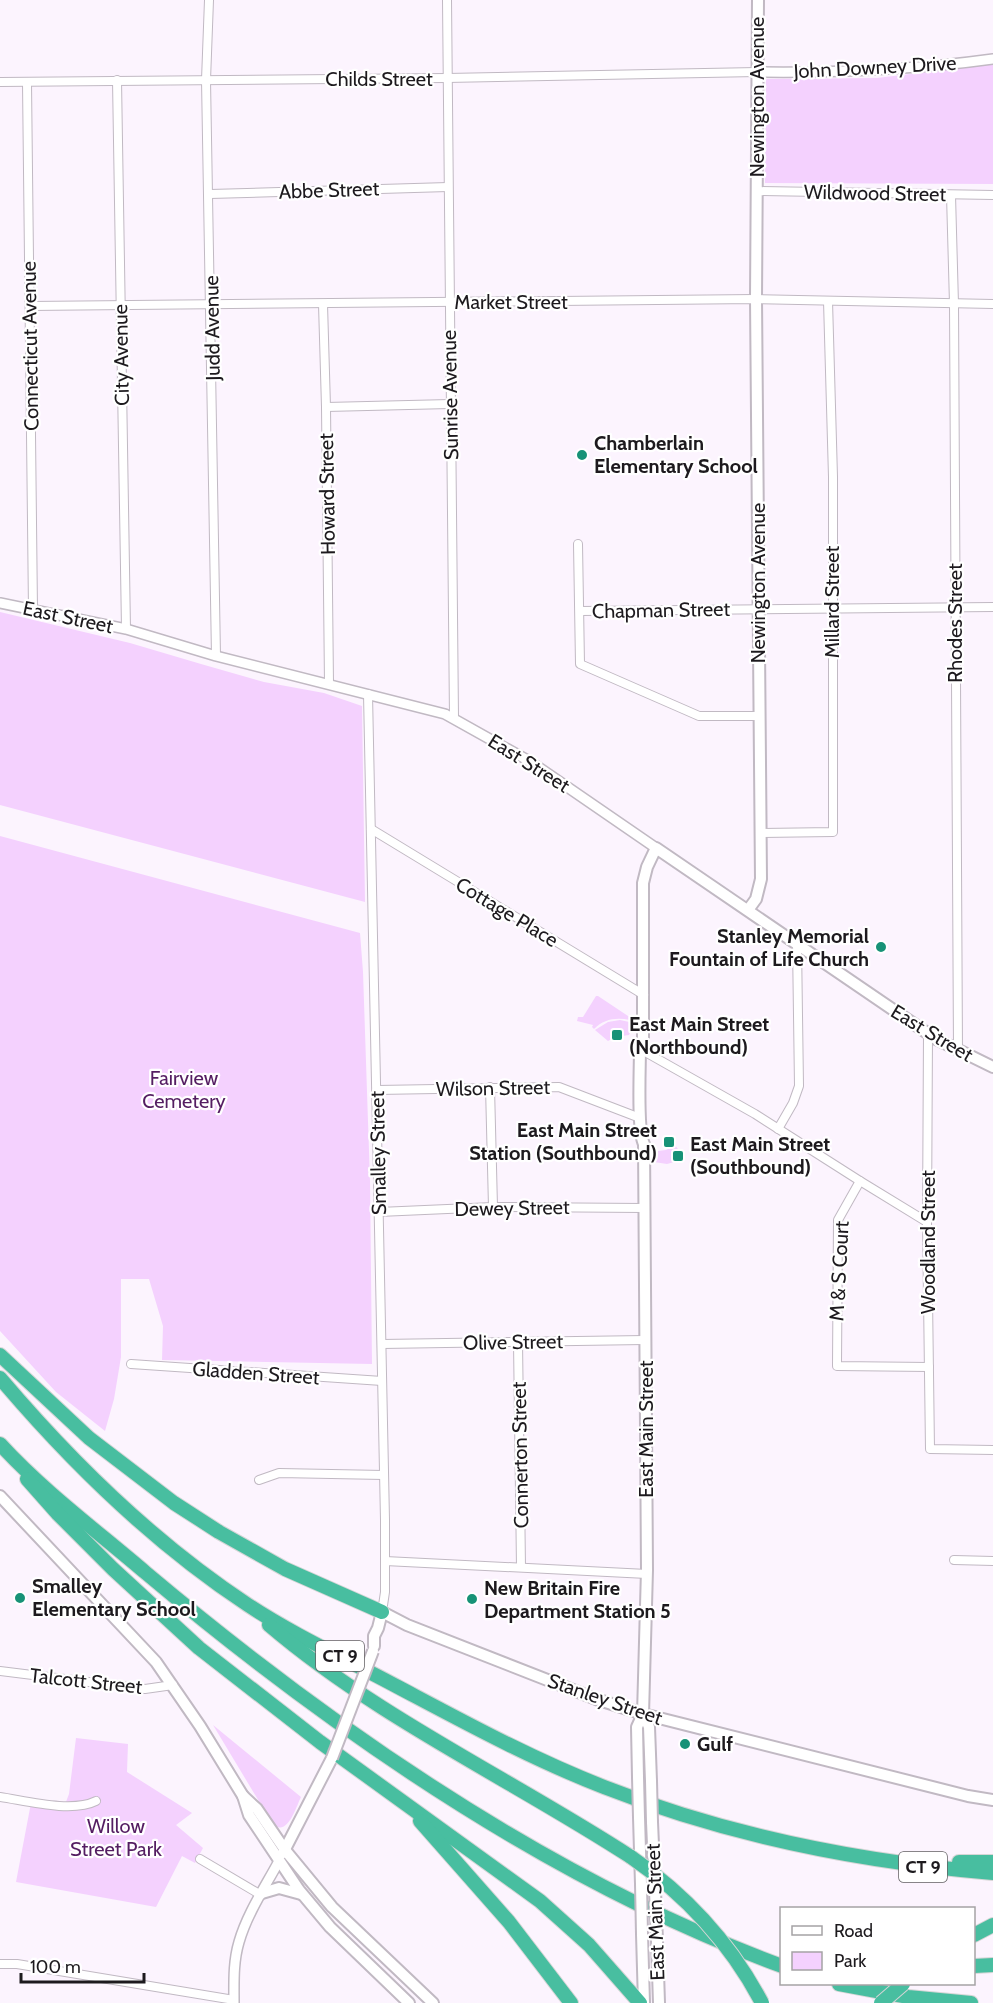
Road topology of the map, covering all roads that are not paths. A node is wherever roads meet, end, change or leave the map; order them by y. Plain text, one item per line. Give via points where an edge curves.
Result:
1 (209, 0) edge
2 (447, 0) edge
3 (758, 0) edge
4 (993, 59) edge
5 (757, 72) junction
6 (447, 78) junction
7 (207, 80) junction
8 (117, 81) junction
9 (0, 82) edge
10 (27, 83) junction
11 (448, 187) junction
12 (756, 191) junction
13 (210, 194) junction
14 (951, 195) junction
15 (993, 195) edge
16 (756, 300) junction
17 (828, 301) junction
18 (449, 302) junction
19 (211, 303) junction
20 (323, 303) junction
21 (954, 304) junction
22 (993, 304) edge
23 (120, 305) junction
24 (30, 306) junction
25 (450, 404) junction
26 (327, 407) junction
27 (578, 544) dead end
28 (0, 603) edge
29 (993, 607) edge
30 (955, 608) junction
31 (759, 609) junction
32 (832, 609) junction
33 (33, 610) junction
34 (580, 611) junction
35 (126, 630) junction
36 (216, 656) junction
37 (329, 684) junction
38 (368, 694) junction
39 (759, 716) junction
40 (454, 718) junction
41 (371, 830) junction
42 (761, 833) junction
43 (656, 848) junction
44 (748, 910) junction
45 (797, 944) junction
46 (644, 994) junction
47 (928, 1034) junction
48 (643, 1039) junction
49 (958, 1051) junction
50 (647, 1053) junction
51 (993, 1067) edge
52 (490, 1087) junction
53 (377, 1090) junction
54 (640, 1118) junction
55 (778, 1129) junction
56 (644, 1144) junction
57 (860, 1182) junction
58 (493, 1207) junction
59 (644, 1208) junction
60 (379, 1212) junction
61 (927, 1222) junction
62 (645, 1340) junction
63 (518, 1342) junction
64 (382, 1344) junction
65 (0, 1355) edge
66 (130, 1364) dead end
67 (929, 1367) junction
68 (0, 1378) edge
69 (382, 1381) junction
70 (1, 1445) edge
71 (993, 1450) edge
72 (384, 1475) junction
73 (259, 1480) dead end
74 (0, 1496) edge
75 (954, 1560) dead end
76 (385, 1561) junction
77 (993, 1561) edge
78 (521, 1567) junction
79 (647, 1574) junction
80 (247, 1604) junction
81 (382, 1612) junction
82 (0, 1671) edge
83 (172, 1685) junction
84 (643, 1714) junction
85 (243, 1796) junction
86 (0, 1797) edge
87 (993, 1800) edge
88 (96, 1801) dead end
89 (407, 1805) junction
90 (285, 1850) junction
91 (854, 1857) junction
92 (200, 1859) dead end
93 (279, 1862) junction
94 (993, 1862) edge
95 (993, 1873) edge
96 (261, 1894) junction
97 (301, 1894) junction
98 (993, 1925) edge
99 (975, 1934) edge
100 (714, 1939) junction
101 (780, 1956) edge
102 (0, 1964) edge
103 (780, 1965) edge
104 (993, 1965) edge
105 (975, 1966) edge
106 (849, 1985) edge
107 (901, 1985) edge
108 (234, 2002) edge
109 (659, 2002) edge
110 (409, 2003) edge
111 (433, 2003) edge
112 (571, 2003) edge
113 (642, 2003) edge
114 (762, 2003) edge
115 (881, 2003) edge
116 (971, 2003) edge

1 - 7 street, Judd Avenue
2 - 6 street, Sunrise Avenue
3 - 5 main road, Newington Avenue
4 - 5 street, John Downey Drive via 832,73
5 - 6 street, Childs Street
5 - 12 main road, Newington Avenue
6 - 7 street, Childs Street
6 - 11 street, Sunrise Avenue
7 - 8 street, Childs Street
7 - 13 street, Judd Avenue
8 - 10 street, Childs Street
8 - 23 street, City Avenue
9 - 10 street, Childs Street
10 - 24 street, Connecticut Avenue
11 - 13 street, Abbe Street
11 - 18 street, Sunrise Avenue
12 - 14 street, Wildwood Street
12 - 16 main road, Newington Avenue
13 - 19 street, Judd Avenue
14 - 15 street, Wildwood Street
14 - 21 street, Rhodes Street
16 - 17 street, Market Street
16 - 18 street, Market Street
16 - 31 main road, Newington Avenue
17 - 21 street, Market Street
17 - 32 street, Millard Street
18 - 20 street, Market Street
18 - 25 street, Sunrise Avenue
19 - 20 street, Market Street
19 - 23 street, Market Street
19 - 36 street, Judd Avenue
20 - 26 street, Howard Street
21 - 22 street, Market Street
21 - 30 street, Rhodes Street
23 - 24 street, Market Street
23 - 35 street, City Avenue
24 - 33 street, Connecticut Avenue
25 - 26 street
25 - 40 street, Sunrise Avenue
26 - 37 street, Howard Street
27 - 34 street
28 - 33 street, East Street
29 - 30 street, Chapman Street
30 - 32 street, Chapman Street
30 - 49 street, Rhodes Street
31 - 32 street, Chapman Street
31 - 34 street, Chapman Street
31 - 39 main road, Newington Avenue
32 - 42 street, Millard Street via 833,832
33 - 35 street, East Street
34 - 39 street via 580,664 699,716
35 - 36 street, East Street
36 - 37 street, East Street
37 - 38 street, East Street
38 - 40 street, East Street
38 - 41 street, Smalley Street
39 - 42 main road, Newington Avenue
40 - 43 street, East Street via 548,774
41 - 46 street, Cottage Place
41 - 53 street, Smalley Street
42 - 44 main road, Newington Avenue via 760,887
43 - 44 main road, East Street
43 - 46 main road, East Main Street via 644,880
44 - 45 main road, East Street
45 - 47 main road, East Street
45 - 55 street via 799,1086
46 - 48 main road, East Main Street
47 - 49 main road, East Street
47 - 61 street, Woodland Street
48 - 50 main road, East Main Street
48 - 54 main road, East Main Street
49 - 51 main road, East Street
50 - 55 street
50 - 56 main road, East Main Street
52 - 53 street, Wilson Street
52 - 54 street, Wilson Street via 559,1086
52 - 58 street
53 - 60 street, Smalley Street
54 - 56 main road, East Main Street
55 - 57 street
56 - 59 main road, East Main Street
57 - 61 street
57 - 67 street, M & S Court via 838,1220 837,1366
58 - 59 street, Dewey Street
58 - 60 street, Dewey Street
59 - 62 main road, East Main Street
60 - 64 street, Smalley Street
61 - 67 street, Woodland Street
62 - 63 street, Olive Street
62 - 79 main road, East Main Street
63 - 64 street, Olive Street
63 - 78 street, Connerton Street
64 - 69 street, Smalley Street
65 - 81 highway via 89,1438 181,1508 291,1572
66 - 69 street, Gladden Street
67 - 71 street, Woodland Street via 930,1449
68 - 80 highway, CT 9 via 63,1449 115,1498
69 - 72 street, Smalley Street
70 - 89 highway via 42,1497 177,1628 272,1706
70 - 100 highway, CT 9 via 202,1618 366,1740 541,1853
72 - 73 street via 279,1473
72 - 76 street, Smalley Street
74 - 83 main road via 122,1624
75 - 77 street
76 - 78 street
76 - 81 street, Smalley Street
78 - 79 street
79 - 84 main road, East Main Street
80 - 91 highway, CT 9 via 471,1726 581,1778 717,1826
80 - 114 highway, bridge via 298,1649 370,1698 631,1857 673,1889 731,1953
81 - 84 main road, Stanley Street via 418,1630
81 - 90 main road, bridge via 374,1648 344,1728
82 - 83 street, Talcott Street via 145,1689
83 - 85 main road
84 - 87 main road, Stanley Street
84 - 109 main road, East Main Street, bridge via 649,1728
84 - 113 main road, East Main Street, bridge via 637,1727
85 - 90 main road via 258,1809
85 - 93 main road via 249,1815
86 - 88 street via 72,1806
89 - 112 highway via 509,1922
89 - 113 highway via 554,1912
90 - 93 main road
90 - 111 main road via 337,1912
91 - 94 highway
91 - 95 highway, CT 9
92 - 96 street
93 - 96 street
93 - 97 main road
96 - 97 main road via 279,1888
96 - 108 street via 237,1949
97 - 110 main road
98 - 99 highway
100 - 101 highway
100 - 103 highway, CT 9
102 - 108 street
104 - 105 highway
106 - 116 highway via 908,1997
107 - 115 highway, bridge

